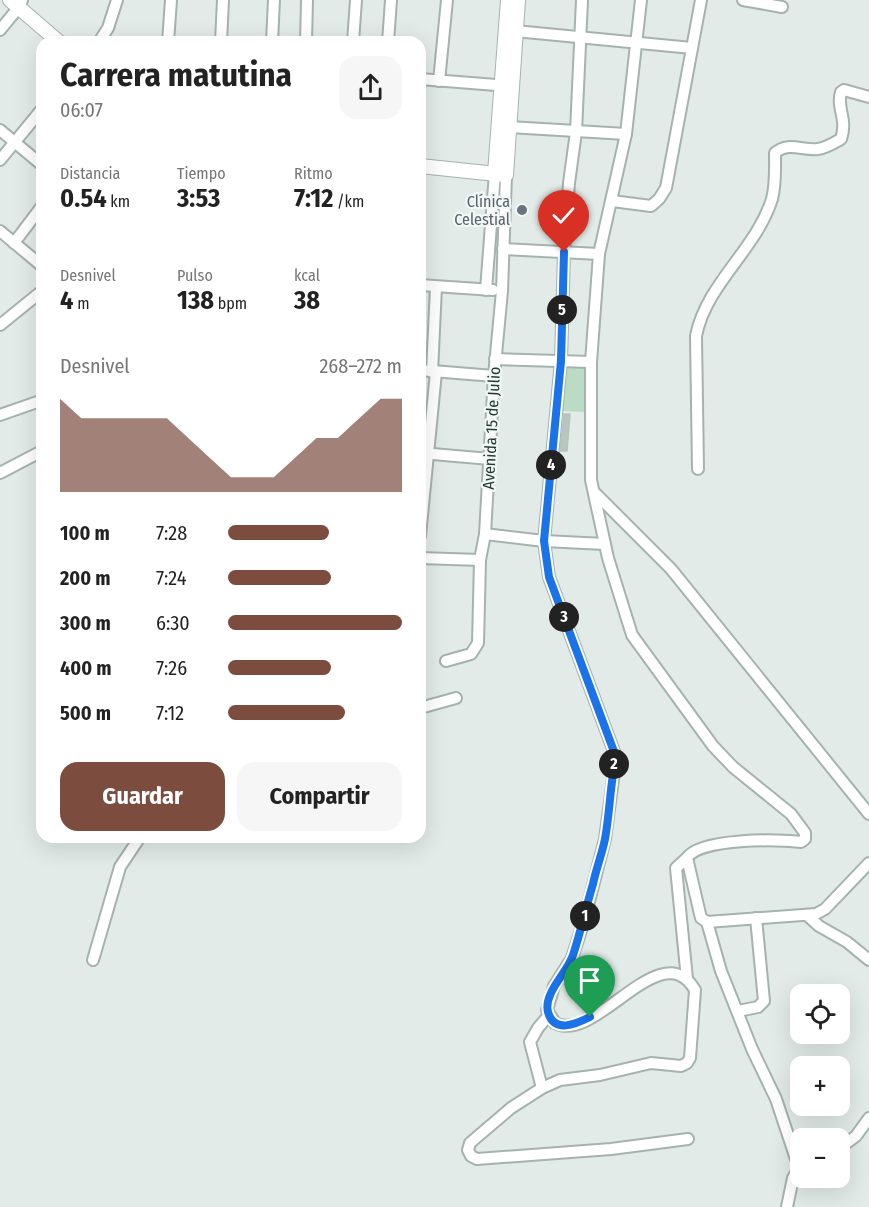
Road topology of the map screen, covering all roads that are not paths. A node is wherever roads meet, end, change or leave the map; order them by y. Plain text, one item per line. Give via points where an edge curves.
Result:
1 (117, 0) edge
2 (171, 0) edge
3 (224, 0) edge
4 (274, 0) edge
5 (307, 0) edge
6 (356, 0) edge
7 (391, 0) edge
8 (447, 0) edge
9 (508, 0) edge
10 (518, 0) edge
11 (582, 0) edge
12 (641, 0) edge
13 (701, 0) edge
14 (743, 0) edge
15 (17, 2) edge
16 (782, 7) dead end
17 (0, 30) edge
18 (515, 32) junction
19 (53, 36) edge
20 (103, 36) edge
21 (168, 36) edge
22 (221, 36) edge
23 (272, 36) edge
24 (306, 36) edge
25 (353, 36) edge
26 (388, 36) edge
27 (579, 37) junction
28 (636, 43) junction
29 (692, 48) junction
30 (426, 80) edge
31 (439, 81) junction
32 (506, 86) junction
33 (869, 97) edge
34 (36, 116) edge
35 (509, 128) junction
36 (0, 130) edge
37 (576, 132) junction
38 (626, 134) junction
39 (15, 142) junction
40 (0, 160) edge
41 (36, 160) edge
42 (426, 167) edge
43 (500, 174) junction
44 (612, 201) junction
45 (36, 214) edge
46 (0, 231) edge
47 (14, 243) junction
48 (503, 249) junction
49 (564, 252) junction
50 (599, 254) junction
51 (36, 261) edge
52 (426, 285) edge
53 (436, 286) junction
54 (486, 290) junction
55 (502, 291) junction
56 (36, 296) edge
57 (0, 326) edge
58 (495, 359) junction
59 (561, 361) junction
60 (591, 362) junction
61 (426, 371) edge
62 (434, 372) junction
63 (494, 376) junction
64 (36, 402) edge
65 (0, 415) edge
66 (426, 438) edge
67 (36, 454) edge
68 (426, 454) edge
69 (490, 459) junction
70 (698, 469) dead end
71 (0, 473) edge
72 (594, 493) junction
73 (485, 534) junction
74 (544, 541) junction
75 (605, 544) junction
76 (426, 558) edge
77 (480, 560) junction
78 (446, 661) dead end
79 (456, 699) dead end
80 (426, 706) edge
81 (869, 814) edge
82 (136, 843) edge
83 (687, 858) junction
84 (869, 863) edge
85 (808, 916) junction
86 (756, 918) junction
87 (707, 922) junction
88 (93, 960) dead end
89 (869, 960) edge
90 (687, 979) junction
91 (738, 1011) junction
92 (549, 1015) junction
93 (542, 1088) junction
94 (869, 1119) edge
95 (688, 1139) dead end
96 (790, 1139) edge
97 (850, 1140) edge
98 (791, 1188) edge
99 (787, 1207) edge

1 - 20 street
2 - 21 street
3 - 22 street
4 - 23 street
5 - 24 street
6 - 25 street
7 - 26 street
8 - 31 street
9 - 32 street, Avenida 15 de Julio
10 - 18 street, Avenida 15 de Julio
11 - 27 street
12 - 28 street
13 - 29 street
14 - 16 street
15 - 17 street
15 - 19 street
18 - 27 street
18 - 32 street, Avenida 15 de Julio
27 - 28 street
27 - 37 street
28 - 29 street
28 - 38 street
29 - 44 street via 666,188 651,206
30 - 31 street
31 - 32 street
32 - 35 street, Avenida 15 de Julio
32 - 43 street, Avenida 15 de Julio
33 - 70 street via 841,92 845,125 841,139 818,149 789,146 775,153 772,198 762,222 699,320
34 - 39 street
35 - 37 street
35 - 43 street, Avenida 15 de Julio
36 - 39 street
37 - 38 street
37 - 49 street
38 - 44 street
39 - 40 street
39 - 41 street
42 - 43 street
43 - 48 street, Avenida 15 de Julio
43 - 54 street, Avenida 15 de Julio
44 - 50 street
45 - 47 street
46 - 47 street
47 - 51 street
48 - 49 street
48 - 55 street, Avenida 15 de Julio
49 - 50 street
49 - 59 street
50 - 60 street
52 - 53 street
53 - 54 street
53 - 62 street
54 - 55 street
55 - 58 street, Avenida 15 de Julio
56 - 57 street
58 - 59 street
58 - 63 street, Avenida 15 de Julio
59 - 60 street
59 - 74 street
60 - 72 street via 590,466
61 - 62 street
62 - 63 street
62 - 66 street
63 - 69 street, Avenida 15 de Julio
64 - 65 street
67 - 71 street
68 - 69 street
69 - 73 street, Avenida 15 de Julio
72 - 75 street
72 - 81 street via 671,569
73 - 74 street
73 - 77 street, Avenida 15 de Julio
74 - 75 street
74 - 92 street via 549,577 616,757 605,839 572,958 547,1005
75 - 83 street via 632,635 713,746 791,814 805,833 801,842 745,841 706,847
76 - 77 street
77 - 78 street, Avenida 15 de Julio via 478,643 471,654
79 - 80 street
82 - 88 street via 120,867
83 - 87 street via 701,918
83 - 90 street via 676,868
84 - 85 street via 825,909
85 - 86 street
85 - 89 street
86 - 87 street
86 - 91 street via 764,1001
87 - 91 street
90 - 92 street via 675,973 659,974 569,1026 555,1023
90 - 93 street via 695,990 690,1058 685,1065 651,1063 560,1080
91 - 96 street
92 - 93 street via 530,1042
93 - 95 street via 511,1107 470,1143 471,1156 477,1159 541,1155
94 - 97 street
98 - 99 street

